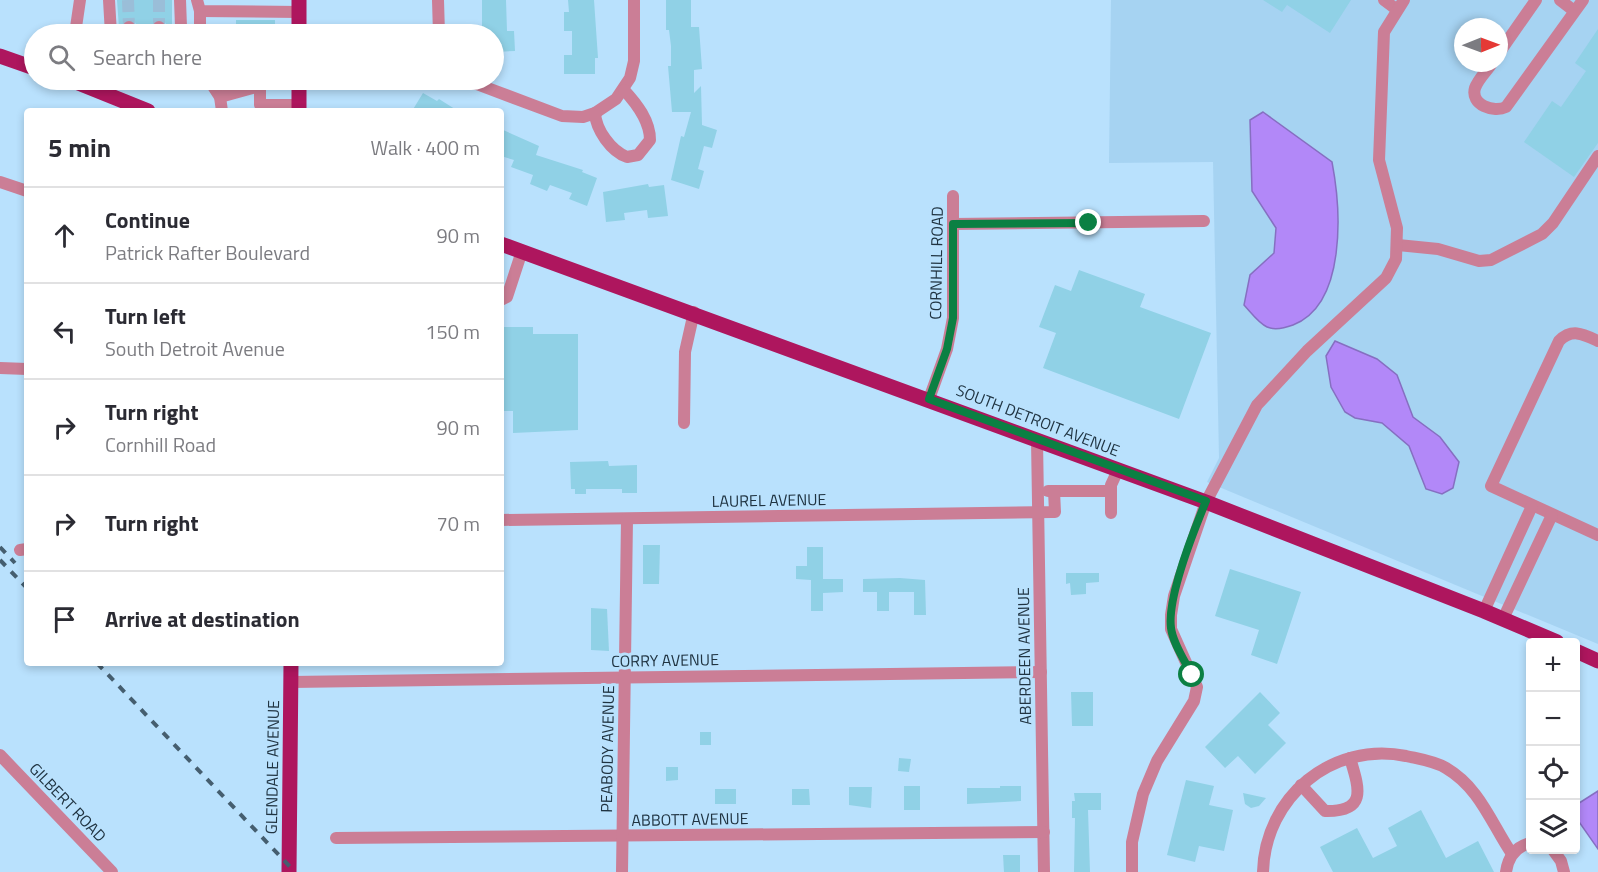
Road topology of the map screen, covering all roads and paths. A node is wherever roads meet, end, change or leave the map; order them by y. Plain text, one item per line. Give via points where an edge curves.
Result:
1 (80, 0) edge
2 (109, 0) edge
3 (180, 0) edge
4 (438, 0) edge
5 (634, 0) edge
6 (1384, 0) edge
7 (1536, 0) edge
8 (1560, 0) edge
9 (1583, 0) edge
10 (1400, 5) edge
11 (199, 6) edge
12 (298, 6) edge
13 (1574, 10) junction
14 (76, 24) edge
15 (110, 24) edge
16 (182, 24) edge
17 (200, 24) edge
18 (299, 24) edge
19 (439, 24) edge
20 (1508, 40) edge
21 (0, 56) edge
22 (24, 64) edge
23 (1486, 72) edge
24 (96, 90) edge
25 (215, 90) edge
26 (240, 90) edge
27 (260, 90) edge
28 (299, 90) edge
29 (493, 90) edge
30 (624, 90) junction
31 (220, 97) junction
32 (141, 108) edge
33 (222, 108) edge
34 (299, 108) edge
35 (595, 113) junction
36 (1598, 156) edge
37 (0, 182) edge
38 (24, 190) edge
39 (953, 196) dead end
40 (1204, 221) dead end
41 (953, 224) junction
42 (504, 245) edge
43 (1398, 245) junction
44 (522, 251) junction
45 (504, 298) edge
46 (694, 312) junction
47 (1598, 341) edge
48 (0, 368) edge
49 (24, 369) edge
50 (929, 399) junction
51 (684, 423) dead end
52 (1037, 440) junction
53 (1118, 470) junction
54 (1038, 490) junction
55 (1054, 491) junction
56 (1111, 491) junction
57 (1206, 501) junction
58 (1532, 506) junction
59 (1038, 513) junction
60 (1111, 513) dead end
61 (1552, 515) junction
62 (627, 519) junction
63 (504, 520) edge
64 (1598, 535) edge
65 (1484, 611) junction
66 (1503, 619) junction
67 (1548, 638) edge
68 (1580, 653) edge
69 (1598, 661) edge
70 (291, 666) edge
71 (1041, 672) junction
72 (624, 677) junction
73 (291, 682) junction
74 (0, 755) edge
75 (1350, 758) junction
76 (1301, 785) junction
77 (1044, 832) junction
78 (622, 837) junction
79 (336, 838) dead end
80 (1526, 844) edge
81 (1512, 854) junction
82 (1556, 854) edge
83 (111, 872) edge
84 (289, 872) edge
85 (622, 872) edge
86 (1044, 872) edge
87 (1132, 872) edge
88 (1263, 872) edge
89 (1506, 872) edge
90 (1564, 872) edge

1 - 14 street
2 - 15 street
3 - 16 street
4 - 19 street
5 - 30 street via 634,61
6 - 10 street
7 - 20 street
8 - 13 street
9 - 13 street
10 - 43 street via 1384,32 1379,160
11 - 12 street
11 - 17 street
12 - 18 main road
13 - 23 street via 1506,107 1499,111 1491,110 1474,95
21 - 22 main road
24 - 32 main road
25 - 31 street
26 - 31 street
27 - 34 street via 260,105
28 - 34 main road
29 - 35 street via 562,116
30 - 35 street
30 - 35 street via 650,129 650,140 638,155 627,157 611,147
31 - 33 street
36 - 43 street via 1553,223 1542,234 1499,256 1479,261 1437,249
37 - 38 street
39 - 41 street, CORNHILL ROAD
40 - 41 street
41 - 50 street, CORNHILL ROAD via 953,318 947,349
42 - 44 main road, SOUTH DETROIT AVENUE
43 - 57 street via 1386,278 1307,351 1257,405
44 - 45 street
44 - 46 main road, SOUTH DETROIT AVENUE
46 - 50 main road, SOUTH DETROIT AVENUE
46 - 51 street via 685,352
47 - 58 street via 1574,333 1559,341 1491,486
48 - 49 street
50 - 52 main road, SOUTH DETROIT AVENUE
52 - 53 main road, SOUTH DETROIT AVENUE
52 - 54 street, ABERDEEN AVENUE
53 - 56 street
53 - 57 main road, SOUTH DETROIT AVENUE
54 - 55 street
54 - 59 street, ABERDEEN AVENUE
55 - 56 street
55 - 59 street via 1055,512
56 - 60 street
57 - 65 main road, SOUTH DETROIT AVENUE
57 - 87 street via 1171,615 1171,629 1197,687 1194,701 1157,761 1143,794 1132,842
58 - 61 street
58 - 65 street
59 - 62 street, LAUREL AVENUE
59 - 71 street, ABERDEEN AVENUE
61 - 64 street
61 - 66 street
62 - 63 street, LAUREL AVENUE
62 - 72 street, PEABODY AVENUE
65 - 66 main road, SOUTH DETROIT AVENUE
66 - 67 main road, SOUTH DETROIT AVENUE
68 - 69 main road
70 - 73 main road, GLENDALE AVENUE
71 - 72 street, CORRY AVENUE
71 - 77 street, ABERDEEN AVENUE
72 - 73 street, CORRY AVENUE
72 - 78 street, PEABODY AVENUE
73 - 84 main road, GLENDALE AVENUE
74 - 83 street, GILBERT ROAD
75 - 76 street via 1327,767
75 - 76 street via 1358,786 1358,799 1351,806 1325,811
75 - 81 street via 1393,753 1444,767 1482,801
76 - 88 street via 1274,822
77 - 78 street, ABBOTT AVENUE
77 - 86 street, ABERDEEN AVENUE
78 - 79 street, ABBOTT AVENUE
78 - 85 street, PEABODY AVENUE
80 - 81 street
81 - 89 street
82 - 90 street

